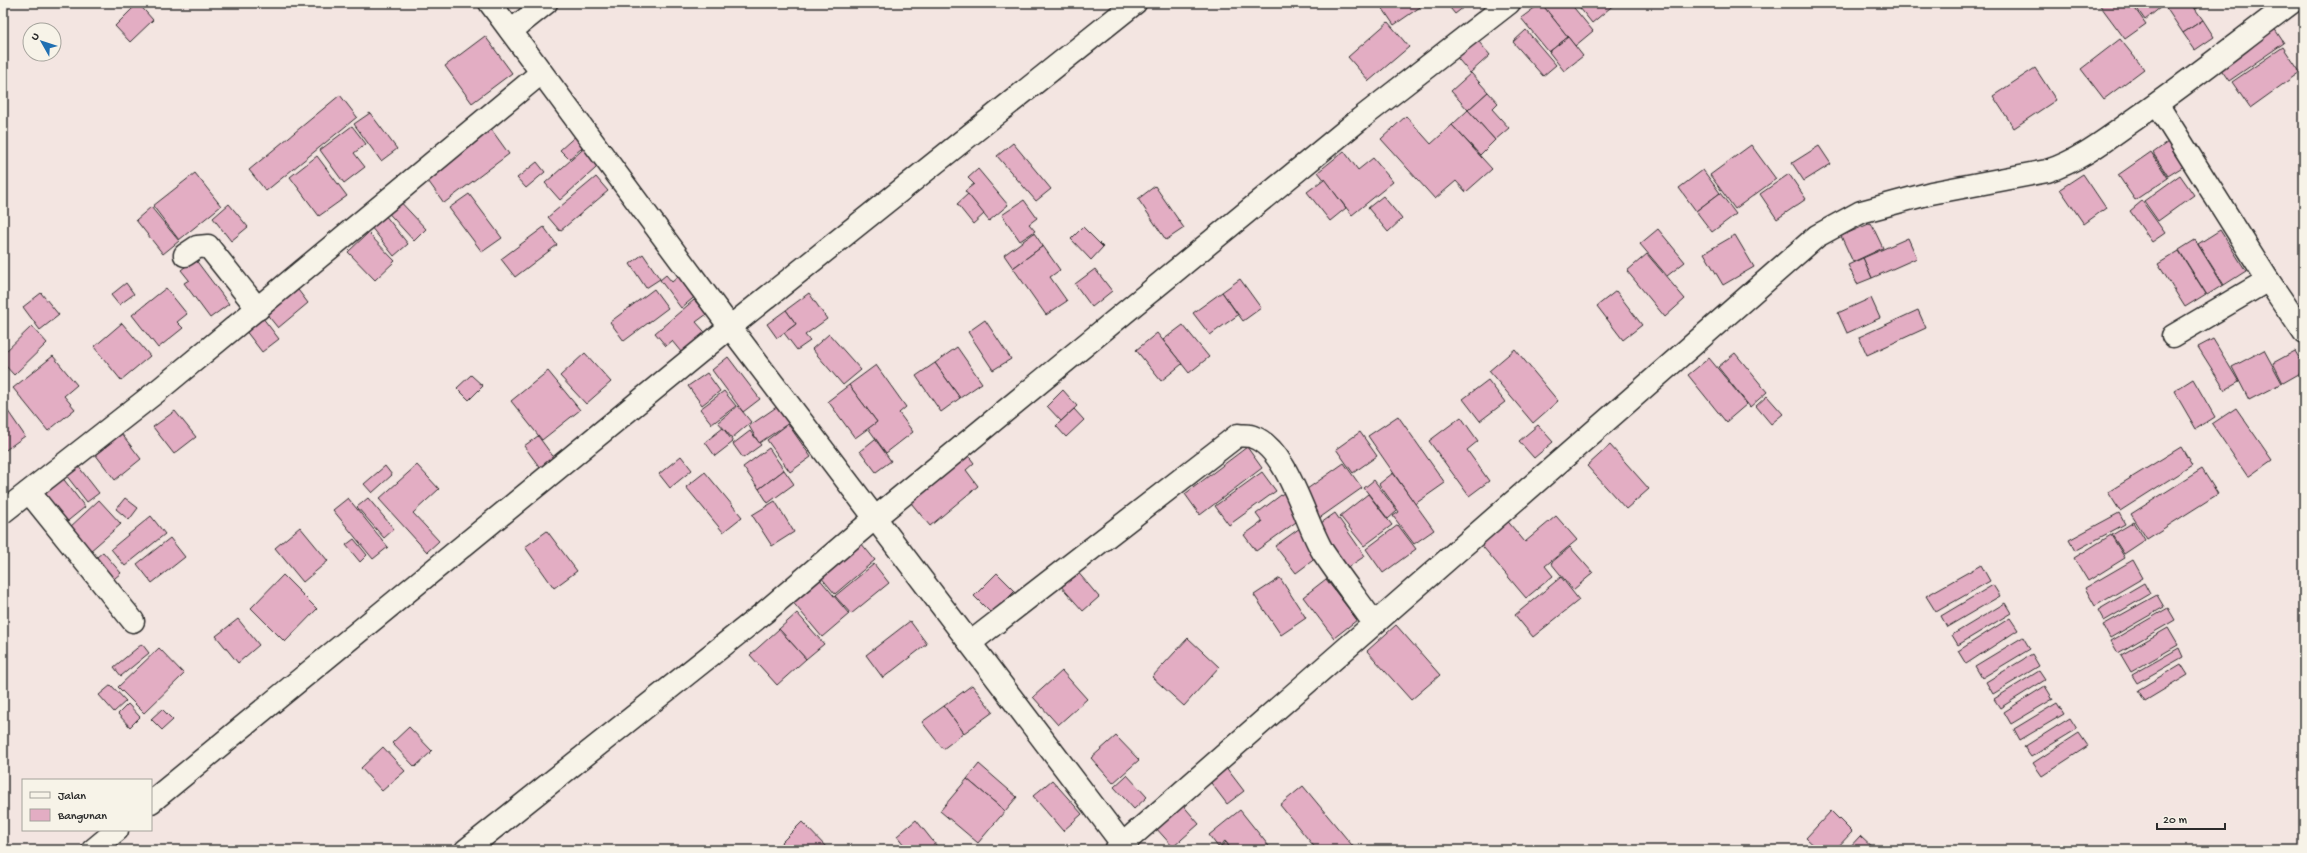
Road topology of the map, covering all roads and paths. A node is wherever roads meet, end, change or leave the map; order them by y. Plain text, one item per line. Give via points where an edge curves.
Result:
1 (490, 3) edge
2 (546, 3) edge
3 (1136, 3) edge
4 (1509, 3) edge
5 (2291, 3) edge
6 (511, 32) junction
7 (541, 73) junction
8 (2157, 104) junction
9 (185, 255) dead end
10 (2268, 280) junction
11 (258, 309) junction
12 (730, 327) junction
13 (2304, 332) edge
14 (2173, 336) dead end
15 (28, 492) junction
16 (3, 512) edge
17 (874, 518) junction
18 (132, 621) dead end
19 (1374, 623) junction
20 (970, 644) junction
21 (152, 801) edge
22 (116, 831) edge
23 (1122, 848) edge
24 (93, 850) edge
25 (466, 850) edge

1 - 6 street
2 - 6 street
3 - 12 street
4 - 17 street via 1360,119
5 - 8 street
6 - 7 street
7 - 11 street
7 - 12 street
8 - 10 street
8 - 19 street via 2086,154 2063,166 1931,193 1861,212 1816,236
9 - 11 street via 197,247 208,246
10 - 13 street
10 - 14 street
11 - 15 street
12 - 17 street
12 - 21 street
15 - 16 street
15 - 18 street
17 - 20 street
17 - 25 street via 766,612
19 - 20 street via 1322,550 1277,456 1264,443 1253,437 1238,435
19 - 23 street
20 - 23 street
22 - 24 street

